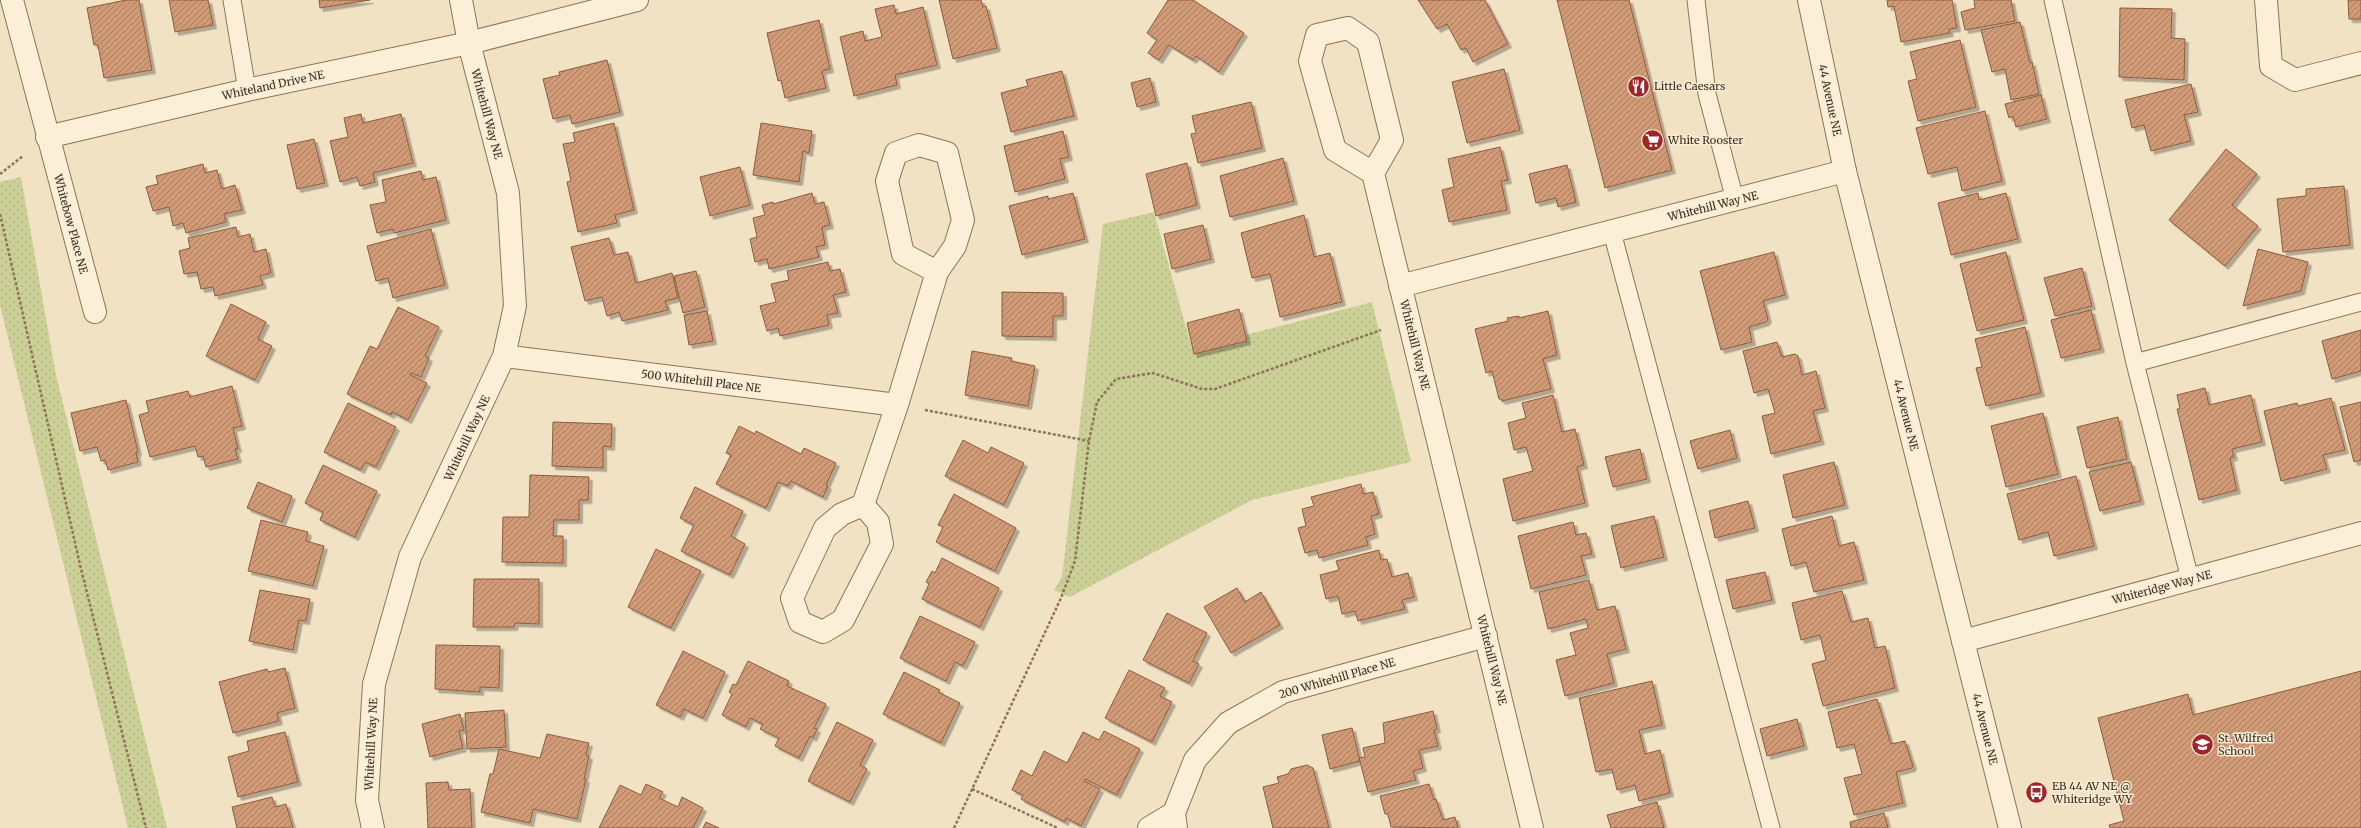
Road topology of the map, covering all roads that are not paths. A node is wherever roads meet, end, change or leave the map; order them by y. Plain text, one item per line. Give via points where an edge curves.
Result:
1 (12, 0) edge
2 (232, 0) edge
3 (461, 0) edge
4 (637, 0) edge
5 (1696, 0) edge
6 (1809, 0) edge
7 (2053, 0) edge
8 (2266, 0) edge
9 (468, 44) junction
10 (2361, 63) edge
11 (247, 90) junction
12 (47, 137) junction
13 (1845, 171) junction
14 (1373, 173) junction
15 (1735, 200) junction
16 (1612, 232) junction
17 (937, 272) junction
18 (1400, 286) junction
19 (2361, 302) edge
20 (95, 312) dead end
21 (504, 356) junction
22 (2135, 363) junction
23 (897, 405) junction
24 (863, 505) junction
25 (2361, 533) edge
26 (2190, 579) junction
27 (1486, 636) junction
28 (1963, 641) junction
29 (1175, 821) edge
30 (373, 828) edge
31 (1149, 828) edge
32 (1532, 828) edge
33 (1771, 828) edge
34 (2010, 828) edge

1 - 12 street
2 - 11 lane
3 - 9 street, Whitehill Way NE
4 - 9 street, Whiteland Drive NE
5 - 15 lane via 1707,94
6 - 13 street, 44 Avenue NE
7 - 22 lane
8 - 10 street via 2271,66 2295,80
9 - 11 street, Whiteland Drive NE
9 - 21 street, Whitehill Way NE via 508,193 515,306
11 - 12 street, Whiteland Drive NE
12 - 20 street, Whitebow Place NE
13 - 15 street, Whitehill Way NE
13 - 28 street, 44 Avenue NE
14 - 14 street via 1392,140 1368,42 1348,28 1317,35 1310,61 1335,150
14 - 18 street
15 - 16 street, Whitehill Way NE
16 - 18 street, Whitehill Way NE
16 - 33 lane
17 - 17 street via 955,246 963,220 946,153 919,145 896,153 887,181 903,254
17 - 23 street
18 - 27 street, Whitehill Way NE
19 - 22 lane
21 - 23 street, 500 Whitehill Place NE
21 - 30 street, Whitehill Way NE via 410,557 380,662 374,684 367,800
22 - 26 lane
23 - 24 street
24 - 24 street via 878,522 882,544 844,620 823,632 800,622 792,598 825,528 842,514
25 - 26 street, Whiteridge Way NE
26 - 28 street, Whiteridge Way NE
27 - 29 street, 200 Whitehill Place NE via 1283,692 1228,723 1195,760
27 - 32 street, Whitehill Way NE
28 - 34 street, 44 Avenue NE
29 - 31 street, 200 Whitehill Place NE

